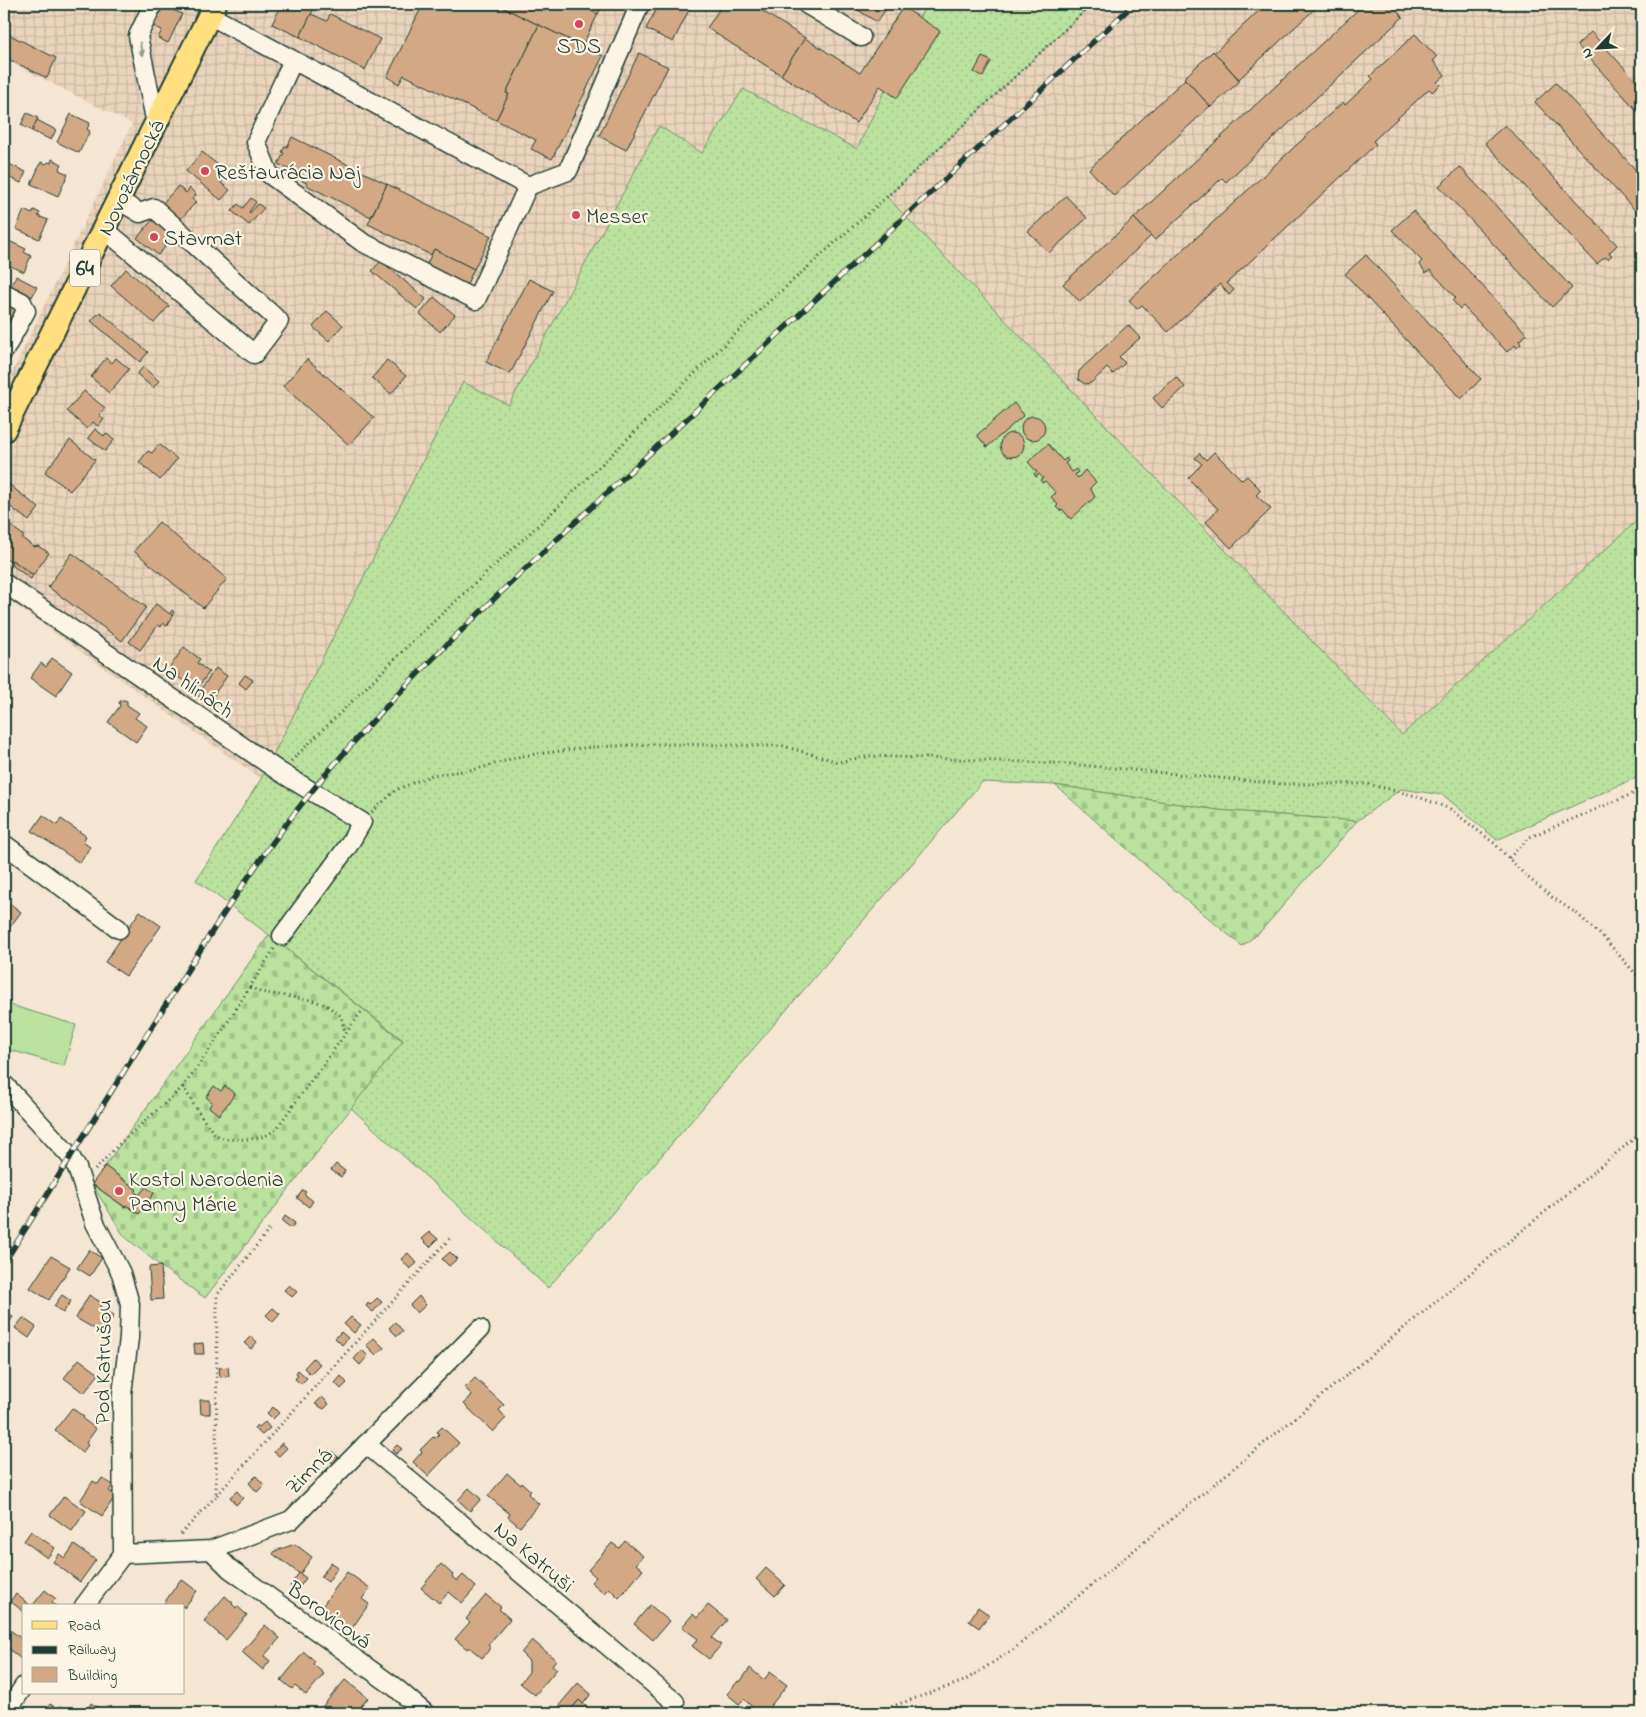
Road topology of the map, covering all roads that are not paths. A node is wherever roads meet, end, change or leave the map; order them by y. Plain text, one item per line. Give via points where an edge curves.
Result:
1 (153, 4) edge
2 (640, 4) edge
3 (806, 4) edge
4 (212, 9) edge
5 (861, 37) dead end
6 (293, 60) junction
7 (156, 124) junction
8 (528, 186) junction
9 (118, 200) junction
10 (104, 229) junction
11 (4, 292) edge
12 (4, 351) edge
13 (7, 416) edge
14 (4, 583) edge
15 (4, 844) edge
16 (119, 929) dead end
17 (282, 936) road end
18 (4, 1084) edge
19 (480, 1329) dead end
20 (366, 1444) junction
21 (210, 1550) junction
22 (123, 1554) junction
23 (86, 1604) edge
24 (22, 1689) edge
25 (675, 1702) dead end
26 (6, 1713) edge
27 (425, 1713) edge

1 -> 7 street via 138,36
2 - 8 street via 568,171
3 - 5 street
4 - 6 street
4 - 7 main road, Novozámocká / 64
6 - 8 street
6 - 8 street via 256,142 269,174 362,242 476,300
7 - 9 main road, Novozámocká / 64
9 - 10 main road, Novozámocká / 64
9 - 10 street via 140,213 154,208 279,321 254,354
10 - 13 main road, Novozámocká / 64
11 - 12 street via 22,302 26,311
14 - 17 street, Na hlinách via 280,772 362,822
15 - 16 street
18 - 22 street, Pod Katrušou via 70,1156 77,1168 95,1223 121,1273 130,1304 122,1394
19 - 20 street, Zimná
20 - 21 street, Zimná via 291,1520
20 - 25 street, Na Katruši
21 - 22 street, Zimná
21 - 27 street, Borovicová via 230,1569 396,1688
22 - 23 street
24 - 26 street

